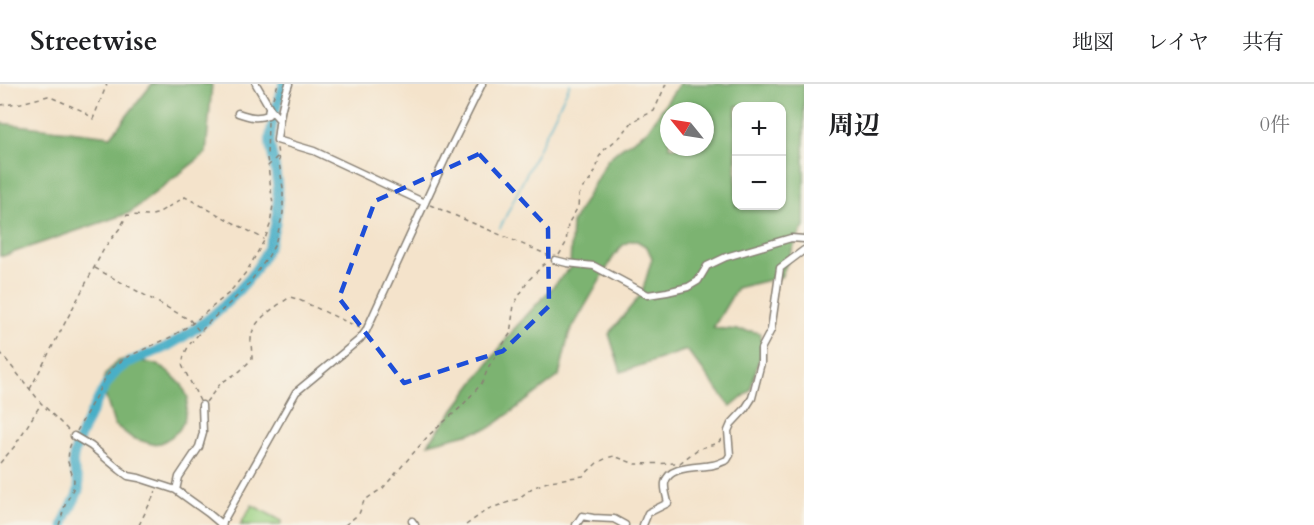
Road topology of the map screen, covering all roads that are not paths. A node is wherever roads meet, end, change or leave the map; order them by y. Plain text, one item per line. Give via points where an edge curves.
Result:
1 (256, 84) edge
2 (289, 84) edge
3 (482, 84) edge
4 (269, 111) junction
5 (238, 113) dead end
6 (278, 118) junction
7 (425, 203) junction
8 (804, 239) edge
9 (804, 250) edge
10 (555, 260) road end
11 (202, 405) road end
12 (77, 438) road end
13 (176, 490) junction
14 (221, 525) edge
15 (576, 525) edge
16 (625, 525) edge
17 (643, 525) edge

1 - 4 street
2 - 6 street
3 - 7 street
4 - 5 street via 263,117 250,118
4 - 6 street
6 - 7 street via 277,140 314,151
7 - 14 street via 366,331 296,392
8 - 10 street via 791,238 726,257 707,266 698,281 688,287 648,295 594,266
9 - 17 street via 780,268 771,330 761,349 752,398 728,431 730,455 714,465 669,474 665,480 668,503 648,513
11 - 13 street via 199,447 179,477
12 - 13 street via 128,476
13 - 14 street
15 - 16 street via 582,516 614,519

